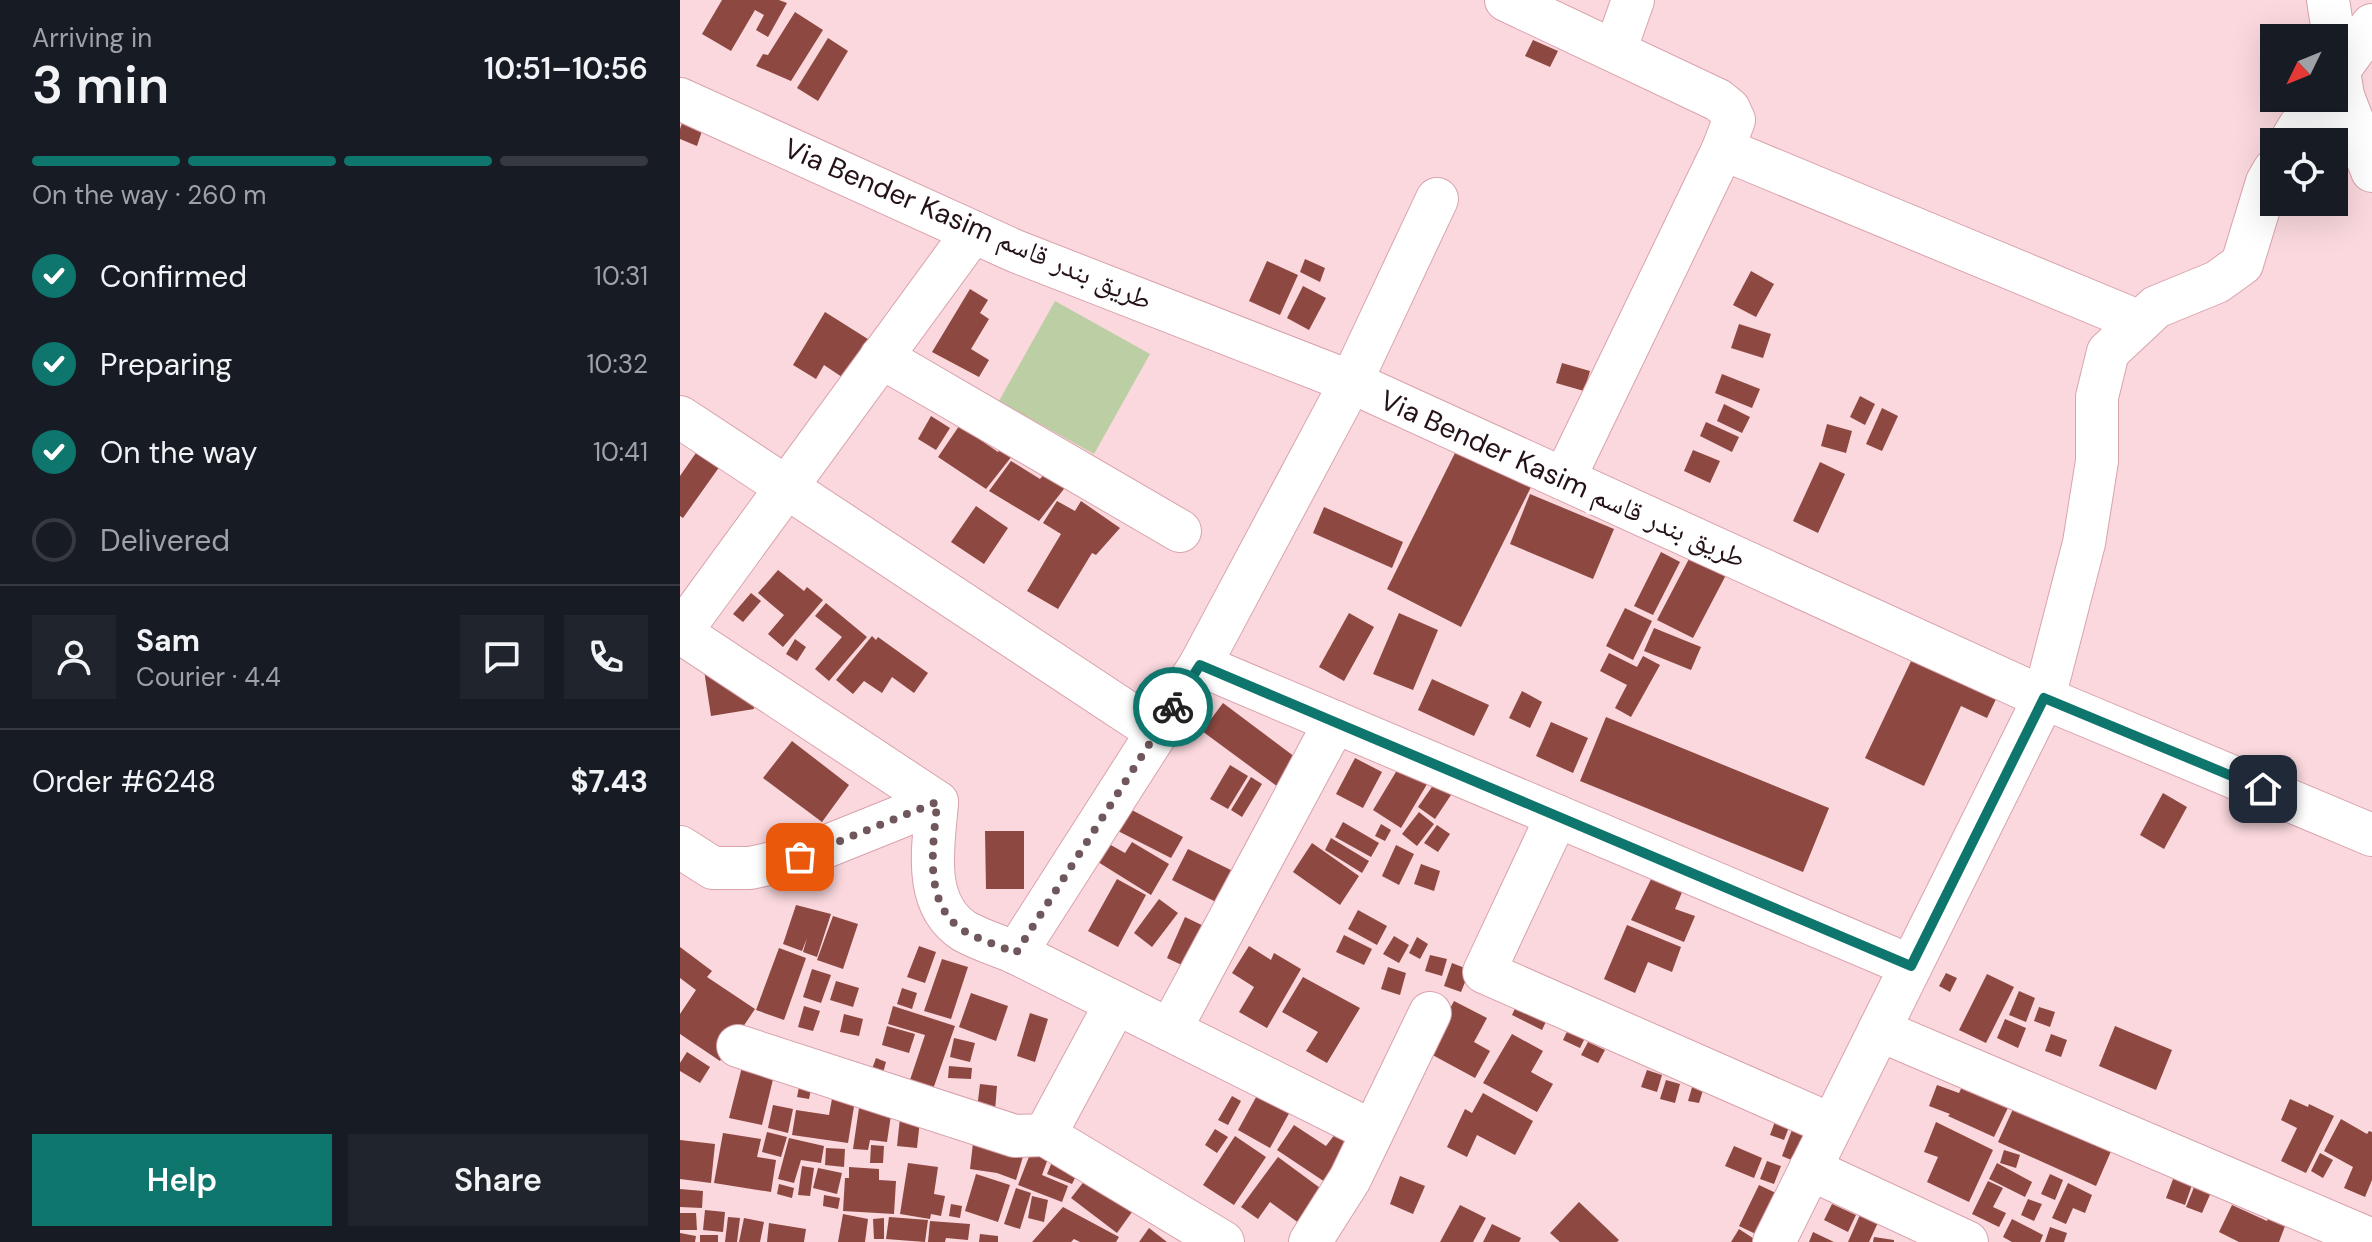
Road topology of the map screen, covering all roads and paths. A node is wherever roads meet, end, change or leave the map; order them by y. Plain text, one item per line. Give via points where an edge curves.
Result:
1 (1506, 0) edge
2 (1633, 0) edge
3 (2328, 0) edge
4 (2332, 24) edge
5 (2372, 25) edge
6 (2348, 50) edge
7 (1615, 51) junction
8 (2348, 96) edge
9 (680, 99) edge
10 (1723, 149) junction
11 (2372, 171) edge
12 (1437, 199) dead end
13 (2260, 205) edge
14 (973, 232) junction
15 (2140, 322) junction
16 (881, 357) junction
17 (1351, 382) junction
18 (680, 417) edge
19 (1564, 479) junction
20 (787, 486) junction
21 (1180, 531) dead end
22 (680, 633) edge
23 (1200, 665) junction
24 (2044, 698) junction
25 (1335, 722) junction
26 (1157, 732) junction
27 (937, 802) junction
28 (1557, 816) junction
29 (2372, 835) edge
30 (680, 847) edge
31 (1016, 953) junction
32 (1911, 966) junction
33 (1116, 1003) junction
34 (1430, 1013) dead end
35 (1170, 1030) junction
36 (1879, 1030) junction
37 (738, 1046) dead end
38 (1832, 1125) junction
39 (1372, 1131) junction
40 (1045, 1135) junction
41 (1810, 1169) junction
42 (2293, 1226) edge
43 (2372, 1240) edge
44 (1223, 1242) edge
45 (1310, 1242) edge
46 (1774, 1242) edge
47 (1967, 1242) edge

1 - 7 street
2 - 7 street
3 - 4 street
5 - 6 street
7 - 10 street via 1729,109 1734,120
8 - 11 street
9 - 14 street, Via Bender Kasim طريق بندر قاسم
10 - 15 street
10 - 19 street
12 - 17 street
13 - 15 street via 2242,264 2217,282 2156,307
14 - 16 street
14 - 17 street, Via Bender Kasim طريق بندر قاسم
15 - 24 street via 2108,352 2102,371 2097,461 2084,543
16 - 20 street
16 - 21 street
17 - 19 street, Via Bender Kasim طريق بندر قاسم
17 - 23 street
18 - 20 street
19 - 24 street, Via Bender Kasim طريق بندر قاسم
20 - 22 street
20 - 26 street
22 - 27 street
23 - 25 street
23 - 26 street
24 - 29 street, Via Bender Kasim طريق بندر قاسم
24 - 32 street
25 - 28 street
25 - 35 street
26 - 31 street
27 - 30 street via 800,857 750,868 713,868
27 - 31 street via 932,867 942,904 963,930
28 - 32 street
28 - 38 street via 1484,972
31 - 33 street
32 - 36 street
33 - 35 street
33 - 40 street
34 - 39 street
35 - 39 street
36 - 38 street
36 - 42 street
37 - 40 street via 1015,1136
38 - 41 street
39 - 45 street via 1350,1179
40 - 44 street
41 - 46 street
41 - 47 street
42 - 43 street

